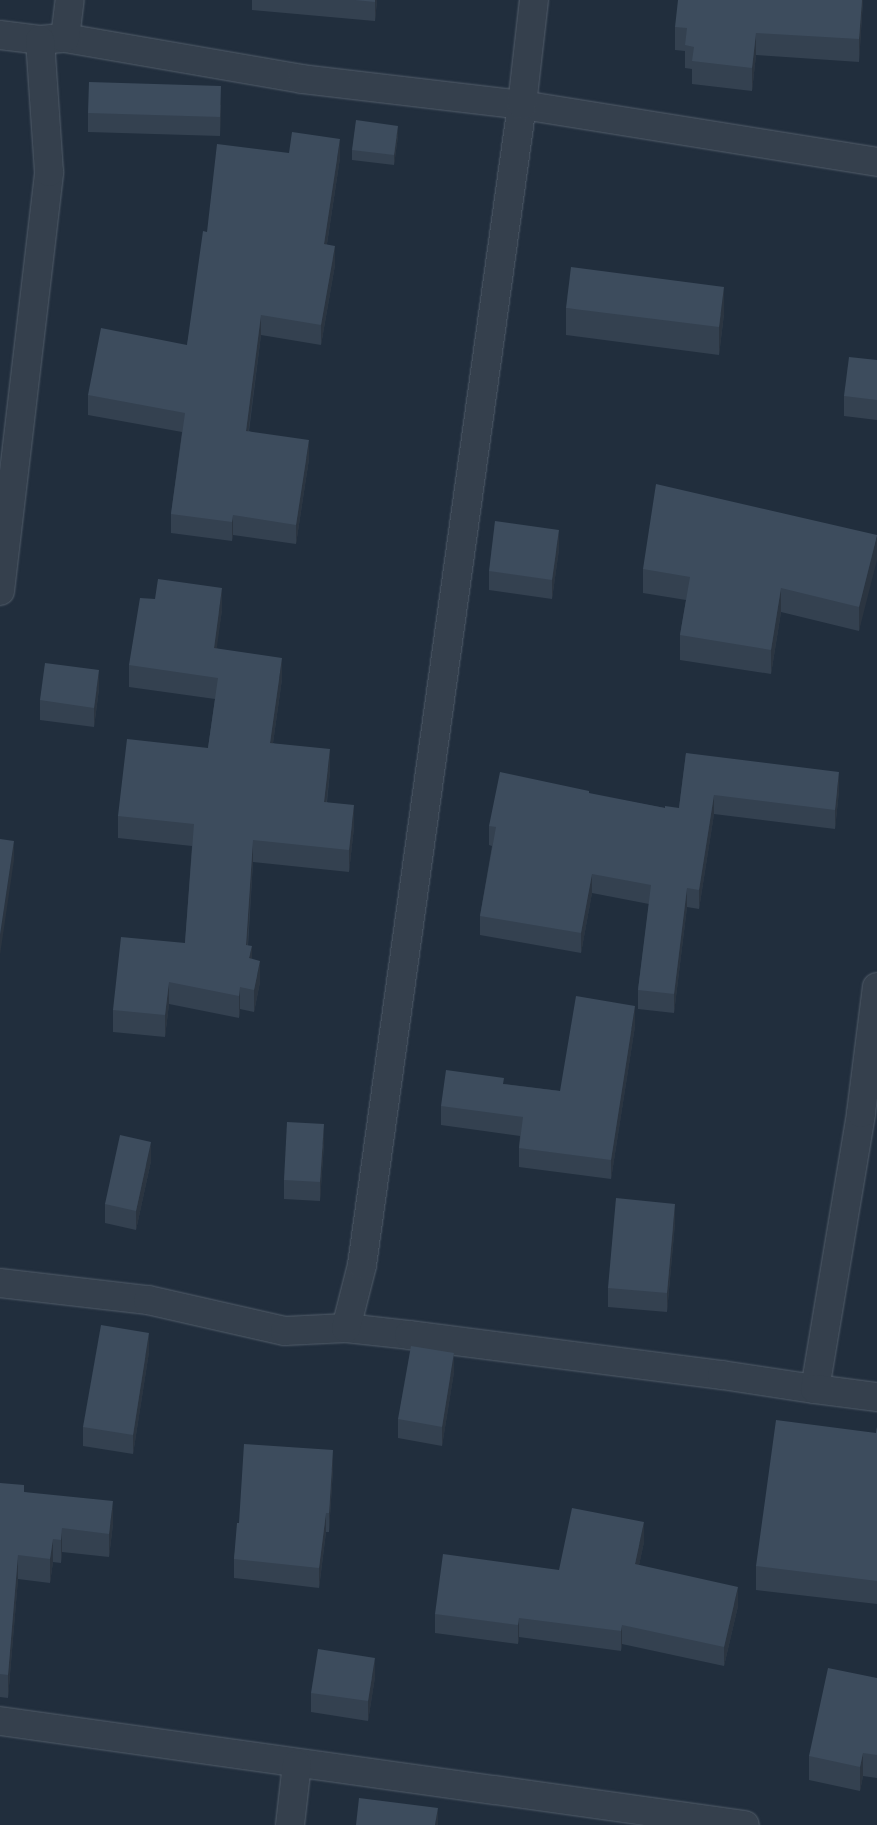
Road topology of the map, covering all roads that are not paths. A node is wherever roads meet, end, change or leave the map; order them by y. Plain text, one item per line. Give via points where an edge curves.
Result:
1 (70, 0) edge
2 (534, 0) edge
3 (0, 34) edge
4 (52, 39) junction
5 (522, 105) junction
6 (877, 162) edge
7 (0, 591) edge
8 (877, 987) edge
9 (0, 1283) edge
10 (346, 1328) junction
11 (815, 1389) junction
12 (877, 1396) edge
13 (0, 1721) edge
14 (297, 1764) junction
15 (290, 1825) edge
16 (745, 1825) edge

1 - 4 street
2 - 5 street
3 - 4 street
4 - 5 street via 302,79
4 - 7 street via 49,172
5 - 6 street
5 - 10 street via 362,1265
8 - 11 street via 861,1113
9 - 10 street via 148,1300 285,1331
10 - 11 street
11 - 12 street
13 - 14 street
14 - 15 street
14 - 16 street

